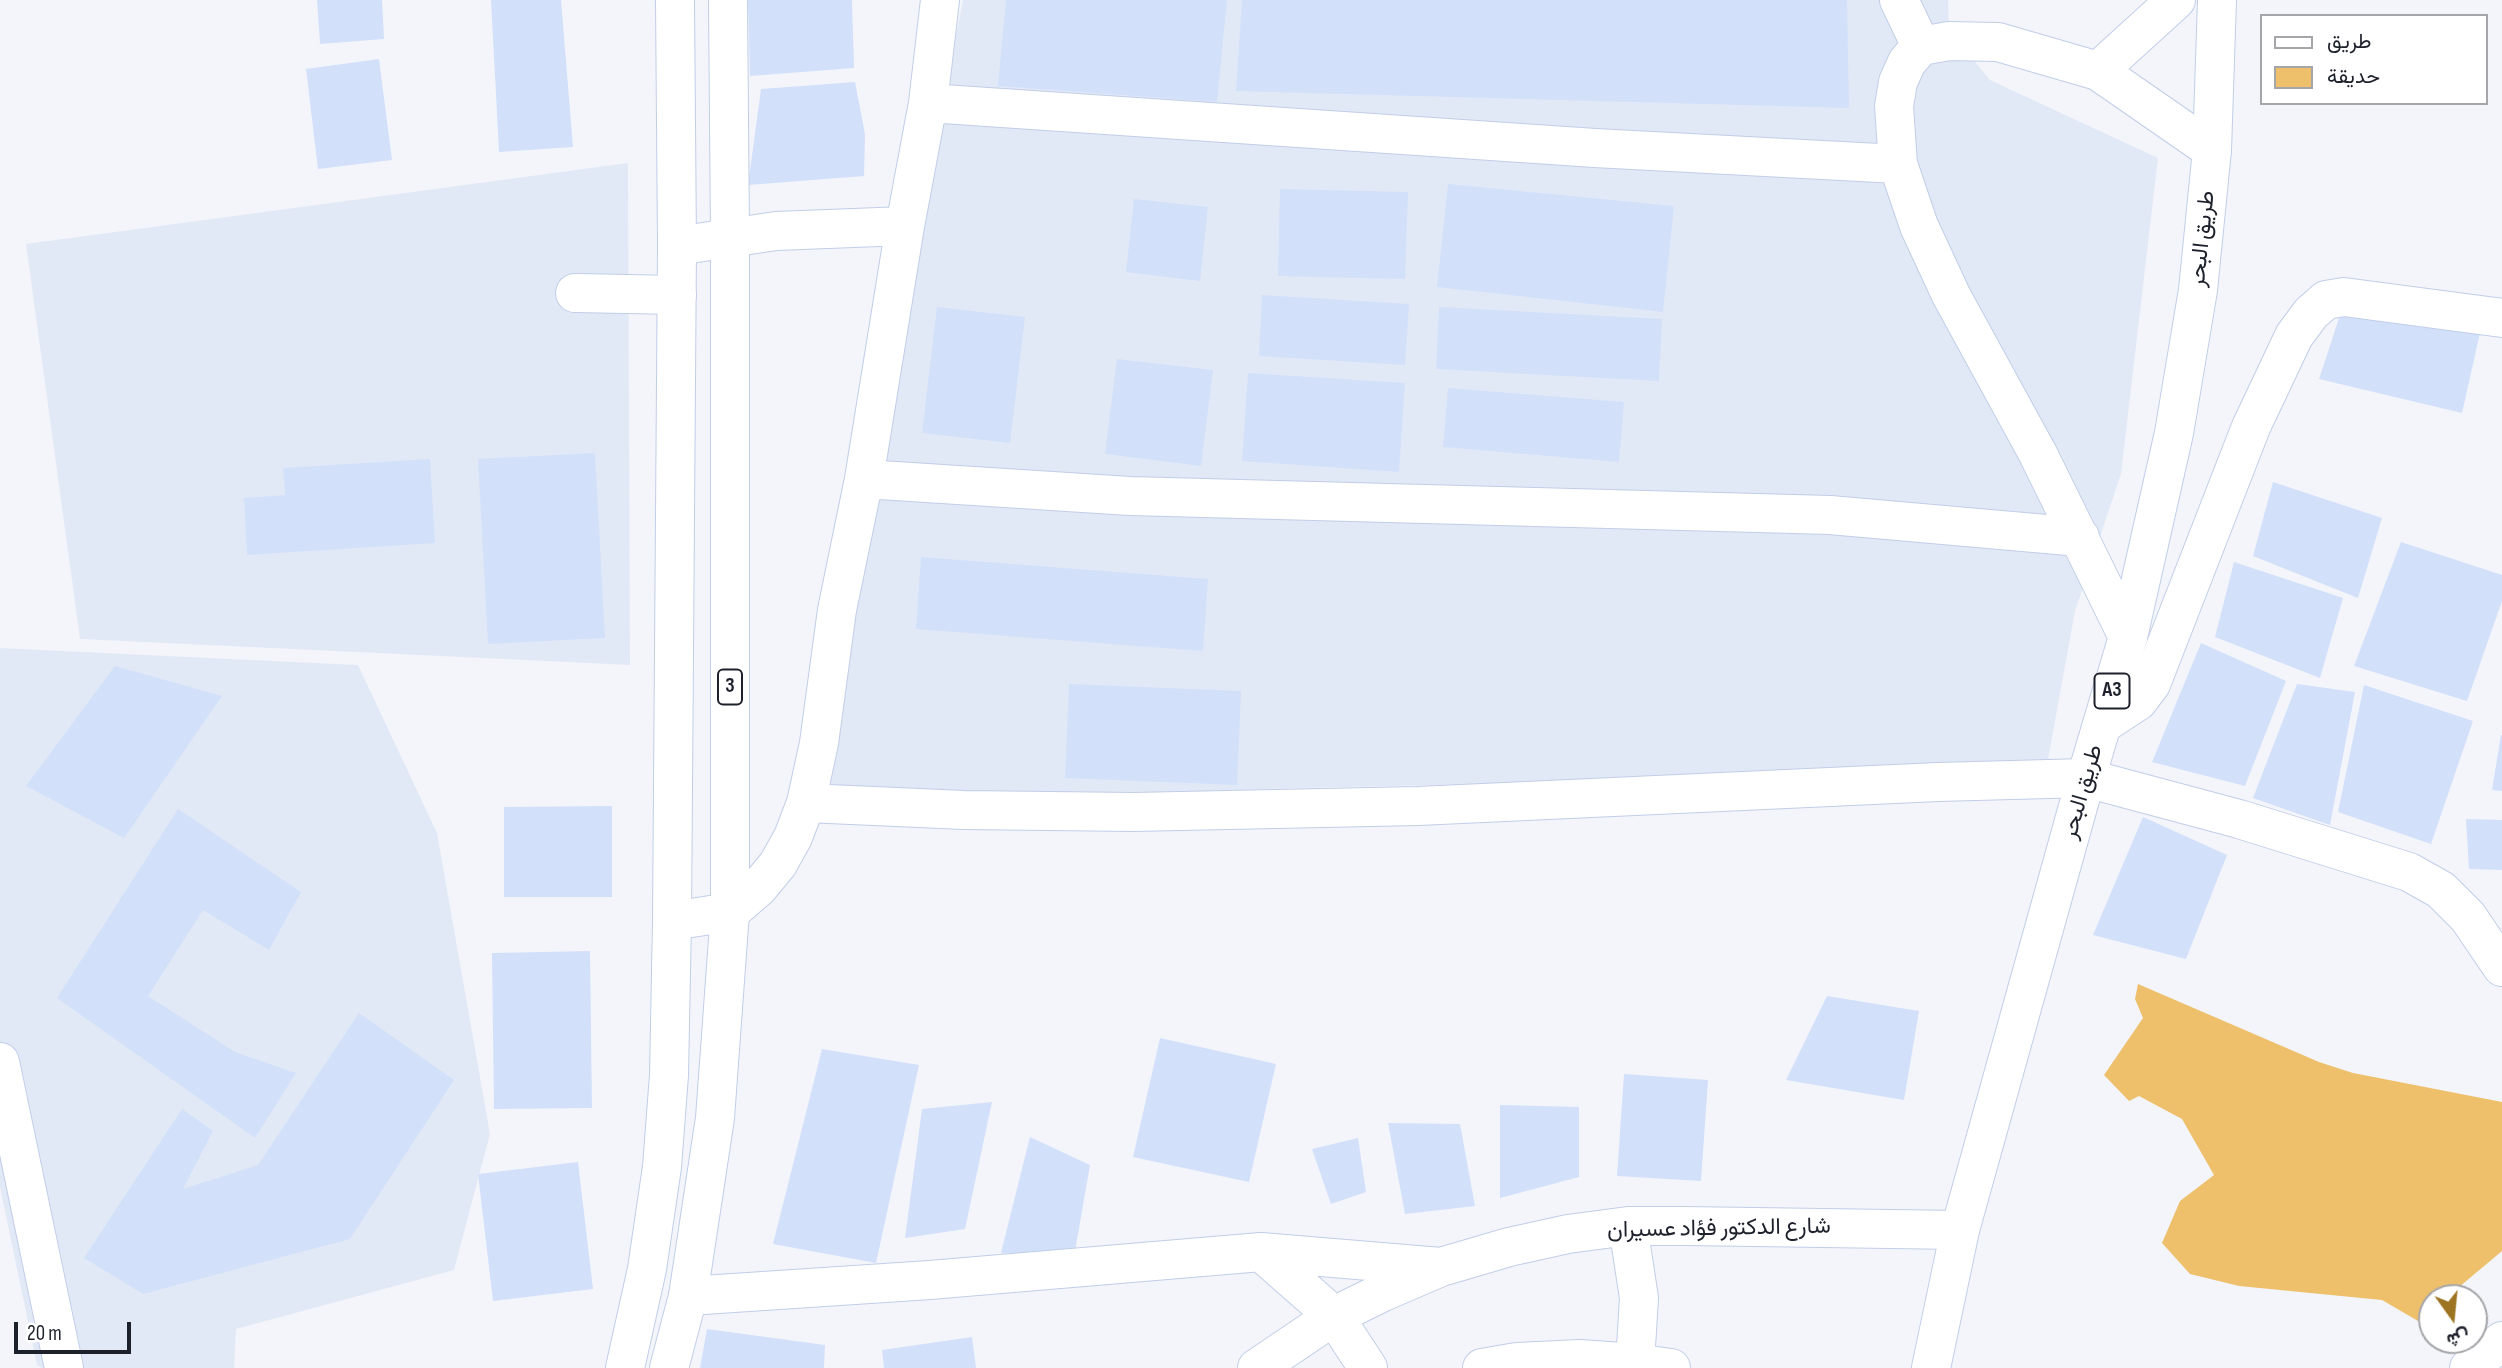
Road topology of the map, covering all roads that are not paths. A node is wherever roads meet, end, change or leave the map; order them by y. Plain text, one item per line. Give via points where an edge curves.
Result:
1 (675, 0) edge
2 (728, 0) edge
3 (940, 0) edge
4 (1899, 0) edge
5 (2176, 0) edge
6 (2217, 0) edge
7 (1922, 46) junction
8 (2098, 71) junction
9 (928, 103) junction
10 (2212, 150) junction
11 (1898, 164) junction
12 (905, 226) junction
13 (730, 237) junction
14 (677, 246) junction
15 (575, 293) dead end
16 (677, 295) junction
17 (2502, 318) edge
18 (864, 479) junction
19 (2080, 537) junction
20 (2129, 636) junction
21 (2103, 724) junction
22 (2086, 778) junction
23 (806, 803) junction
24 (730, 912) junction
25 (672, 920) junction
26 (2502, 967) edge
27 (0, 1062) edge
28 (1629, 1226) junction
29 (1960, 1230) junction
30 (1261, 1252) junction
31 (1441, 1267) junction
32 (688, 1296) junction
33 (1334, 1316) junction
34 (2502, 1341) edge
35 (1653, 1365) edge
36 (64, 1368) edge
37 (625, 1368) edge
38 (669, 1368) edge
39 (1257, 1368) edge
40 (1368, 1368) edge
41 (1482, 1368) edge
42 (1931, 1368) edge
43 (2469, 1368) edge

1 - 14 main road
2 - 13 main road, 3
3 - 9 main road
4 - 7 main road
5 - 8 main road
6 - 10 main road, طريق البحر / A3
7 - 8 main road via 1949,41 1998,42
7 - 11 main road via 1907,62 1898,82
8 - 10 main road
9 - 11 main road
9 - 12 main road
10 - 20 main road, طريق البحر / A3 via 2198,290
11 - 19 main road via 1919,226 1951,295
12 - 13 main road
12 - 18 main road
13 - 14 main road
13 - 24 main road, 3
14 - 16 main road
15 - 16 main road
16 - 25 main road
17 - 21 main road via 2344,297 2326,300 2311,313 2294,336 2251,427 2151,684 2138,701
18 - 19 main road via 1130,496 1829,515
18 - 23 main road
19 - 20 main road
20 - 21 main road, طريق البحر / A3
21 - 22 main road, طريق البحر / A3
22 - 23 main road via 1160,812
22 - 26 main road via 2409,872 2441,890 2468,917
22 - 29 main road, طريق البحر / A3
23 - 24 main road via 778,864
24 - 25 main road
24 - 32 main road, 3 via 715,1118
25 - 37 main road via 662,1167 647,1269
27 - 36 main road
28 - 29 main road, شارع الدكتور فؤاد عسيران
28 - 31 main road, شارع الدكتور فؤاد عسيران via 1568,1234
28 - 35 main road
29 - 42 main road, طريق البحر / A3
30 - 31 main road
30 - 32 main road
30 - 33 main road
31 - 33 main road, شارع الدكتور فؤاد عسيران
32 - 38 main road, 3
33 - 39 main road, شارع الدكتور فؤاد عسيران
33 - 40 main road
34 - 43 main road
35 - 41 main road via 1580,1359

